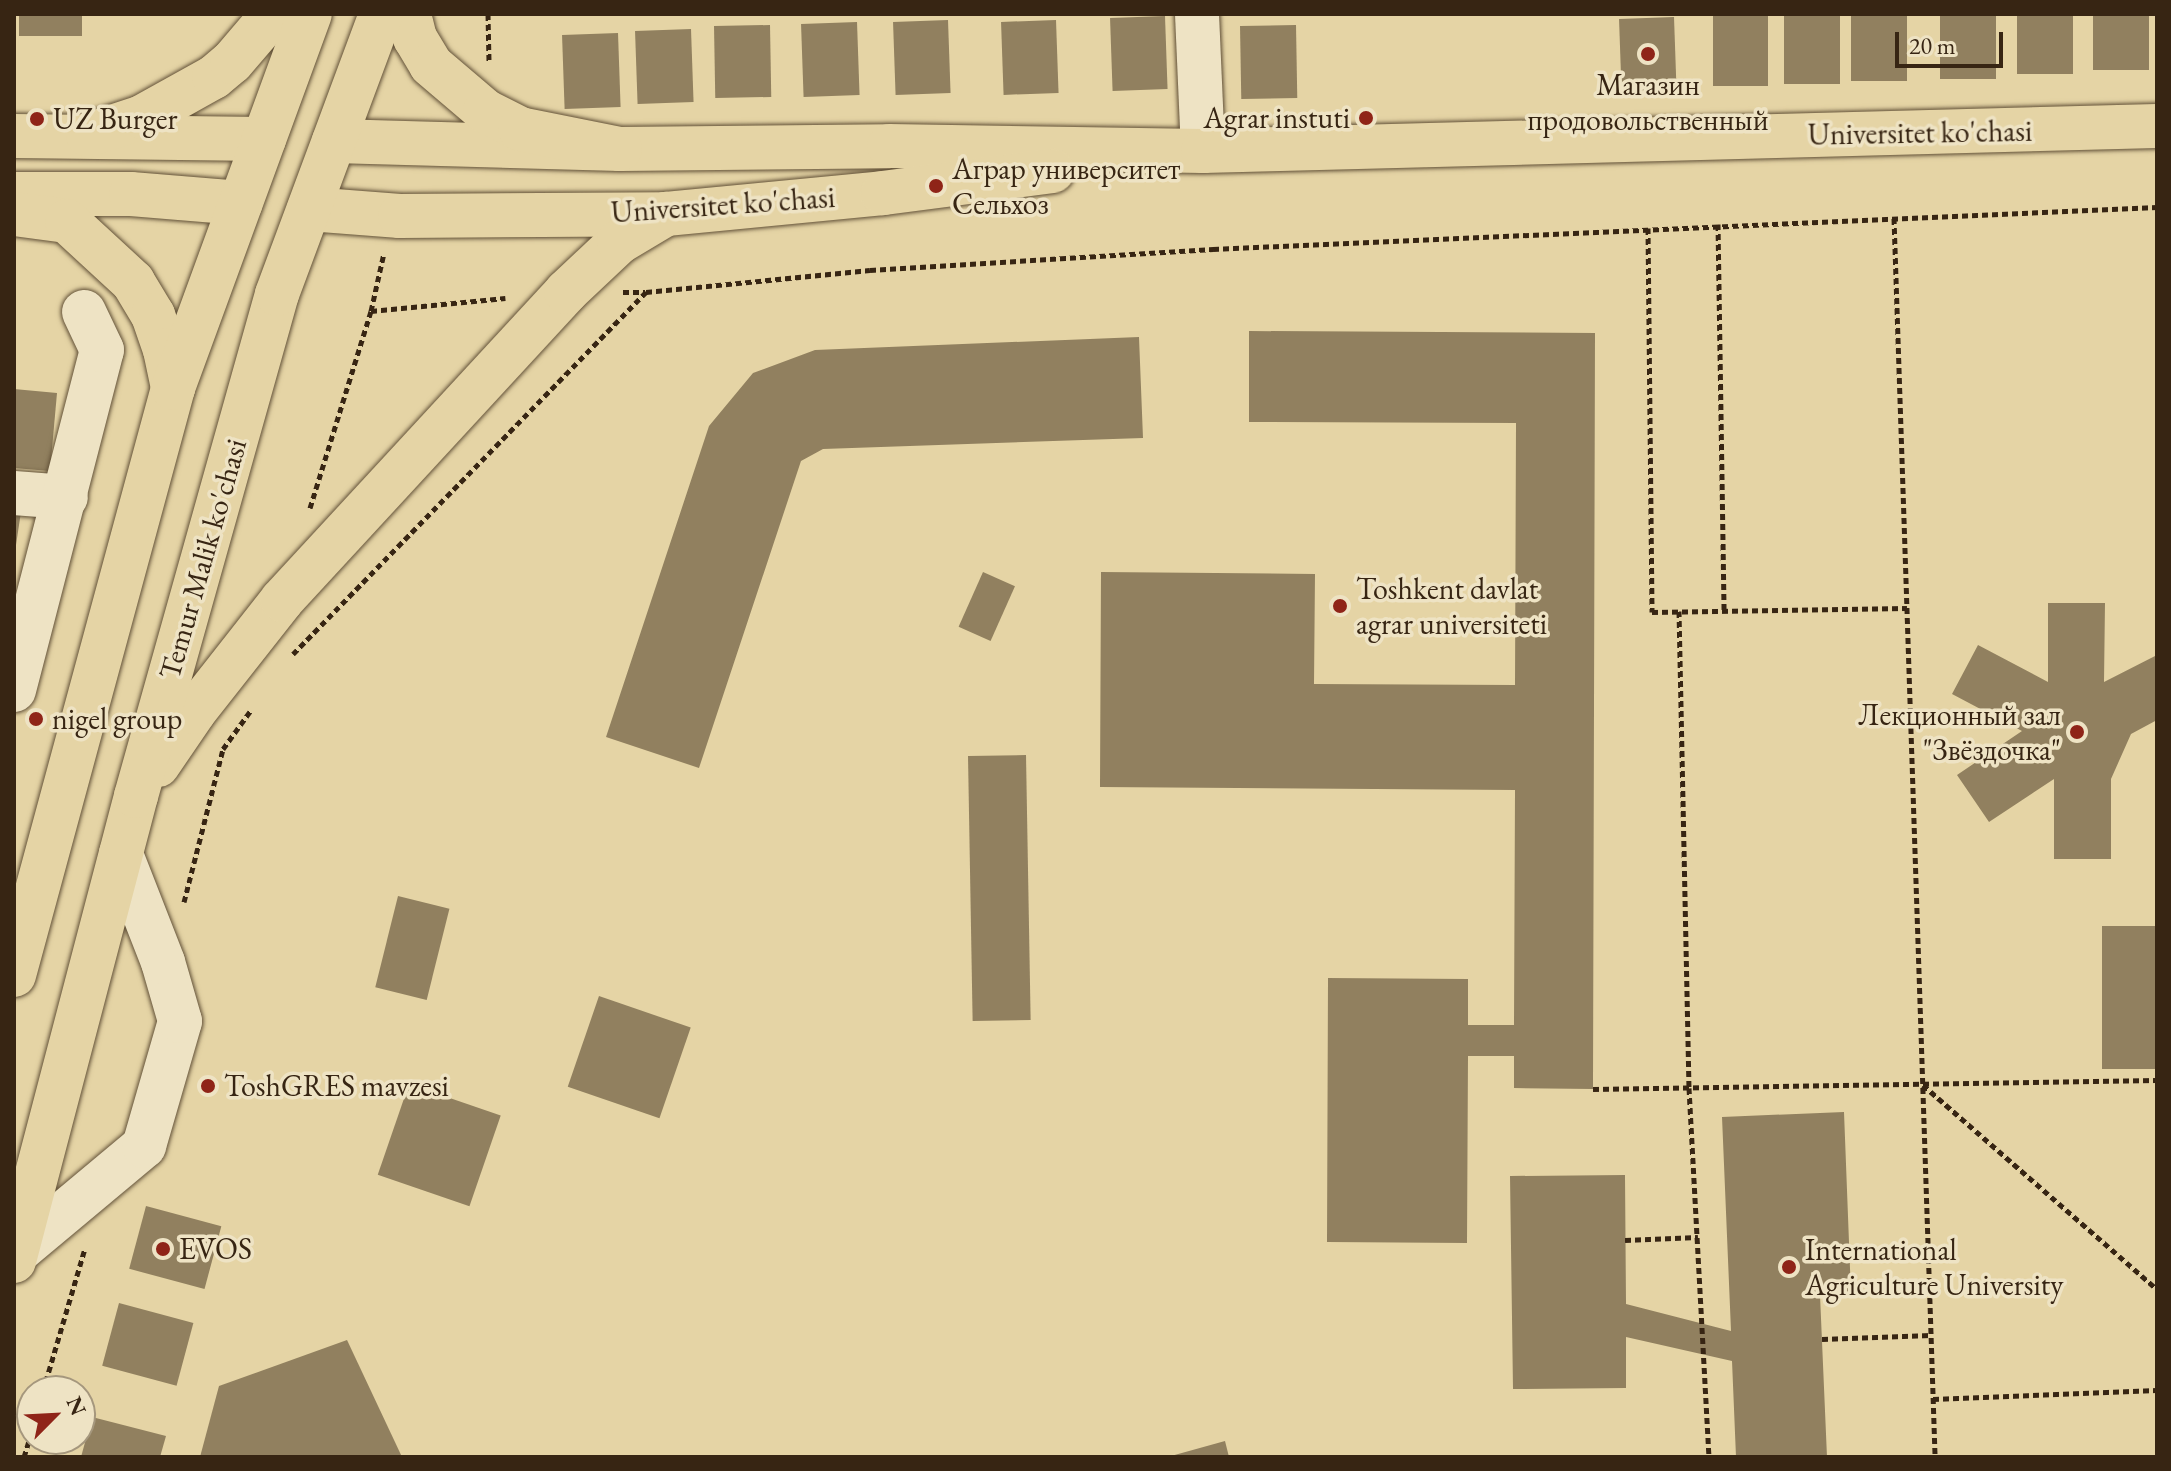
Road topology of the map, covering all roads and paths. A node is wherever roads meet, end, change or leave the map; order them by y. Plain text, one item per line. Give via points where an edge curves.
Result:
1 (273, 14) edge
2 (310, 14) edge
3 (381, 14) edge
4 (409, 14) edge
5 (1197, 14) edge
6 (2157, 126) edge
7 (88, 135) junction
8 (14, 136) edge
9 (264, 139) junction
10 (334, 141) junction
11 (620, 149) junction
12 (1203, 151) junction
13 (14, 194) edge
14 (241, 203) junction
15 (2157, 207) edge
16 (309, 209) junction
17 (14, 214) edge
18 (666, 214) junction
19 (1894, 218) junction
20 (1718, 224) junction
21 (1648, 228) junction
22 (84, 312) dead end
23 (173, 388) junction
24 (14, 493) edge
25 (66, 497) junction
26 (1907, 608) junction
27 (1679, 611) junction
28 (1724, 611) junction
29 (288, 660) dead end
30 (14, 690) edge
31 (136, 796) junction
32 (121, 854) junction
33 (14, 975) edge
34 (2157, 1080) edge
35 (1922, 1084) junction
36 (1689, 1088) junction
37 (1593, 1089) dead end
38 (1698, 1237) junction
39 (1625, 1240) dead end
40 (15, 1257) edge
41 (2157, 1289) edge
42 (1931, 1335) junction
43 (1822, 1339) dead end
44 (2157, 1390) edge
45 (1933, 1399) junction
46 (1709, 1457) edge
47 (1935, 1457) edge

1 - 7 main road via 214,77 142,117
2 - 9 main road
3 - 10 main road, Temur Malik ko'chasi
4 - 11 main road via 431,65 485,111 520,129
5 - 12 street
6 - 12 main road, Universitet ko'chasi
7 - 8 main road, Universitet ko'chasi
7 - 9 main road, Universitet ko'chasi
9 - 10 main road, Universitet ko'chasi
9 - 14 main road
10 - 11 main road, Universitet ko'chasi
10 - 16 main road, Temur Malik ko'chasi
11 - 12 main road, Universitet ko'chasi
12 - 18 main road, Universitet ko'chasi via 883,193
13 - 14 main road, Universitet ko'chasi via 131,194
14 - 16 main road, Universitet ko'chasi
14 - 23 main road
15 - 19 path
16 - 18 main road, Universitet ko'chasi via 400,216
16 - 31 main road, Temur Malik ko'chasi via 277,294
17 - 23 main road via 67,221 133,282 153,315
18 - 31 main road via 619,242 566,292 282,600
19 - 20 path
19 - 26 path
20 - 21 path
20 - 28 path
21 - 27 path via 1652,612
21 - 29 path via 885,269 646,292
22 - 25 street via 102,350
23 - 33 main road
24 - 25 street
25 - 30 street
26 - 28 path
26 - 35 path
27 - 28 path
27 - 36 path
31 - 32 main road, Temur Malik ko'chasi
32 - 40 main road, Temur Malik ko'chasi
32 - 40 street via 180,1021 144,1146
34 - 35 path
35 - 36 path
35 - 41 path
35 - 42 path
36 - 37 path
36 - 38 path
38 - 39 path
38 - 46 path
42 - 43 path
42 - 45 path
44 - 45 path
45 - 47 path

